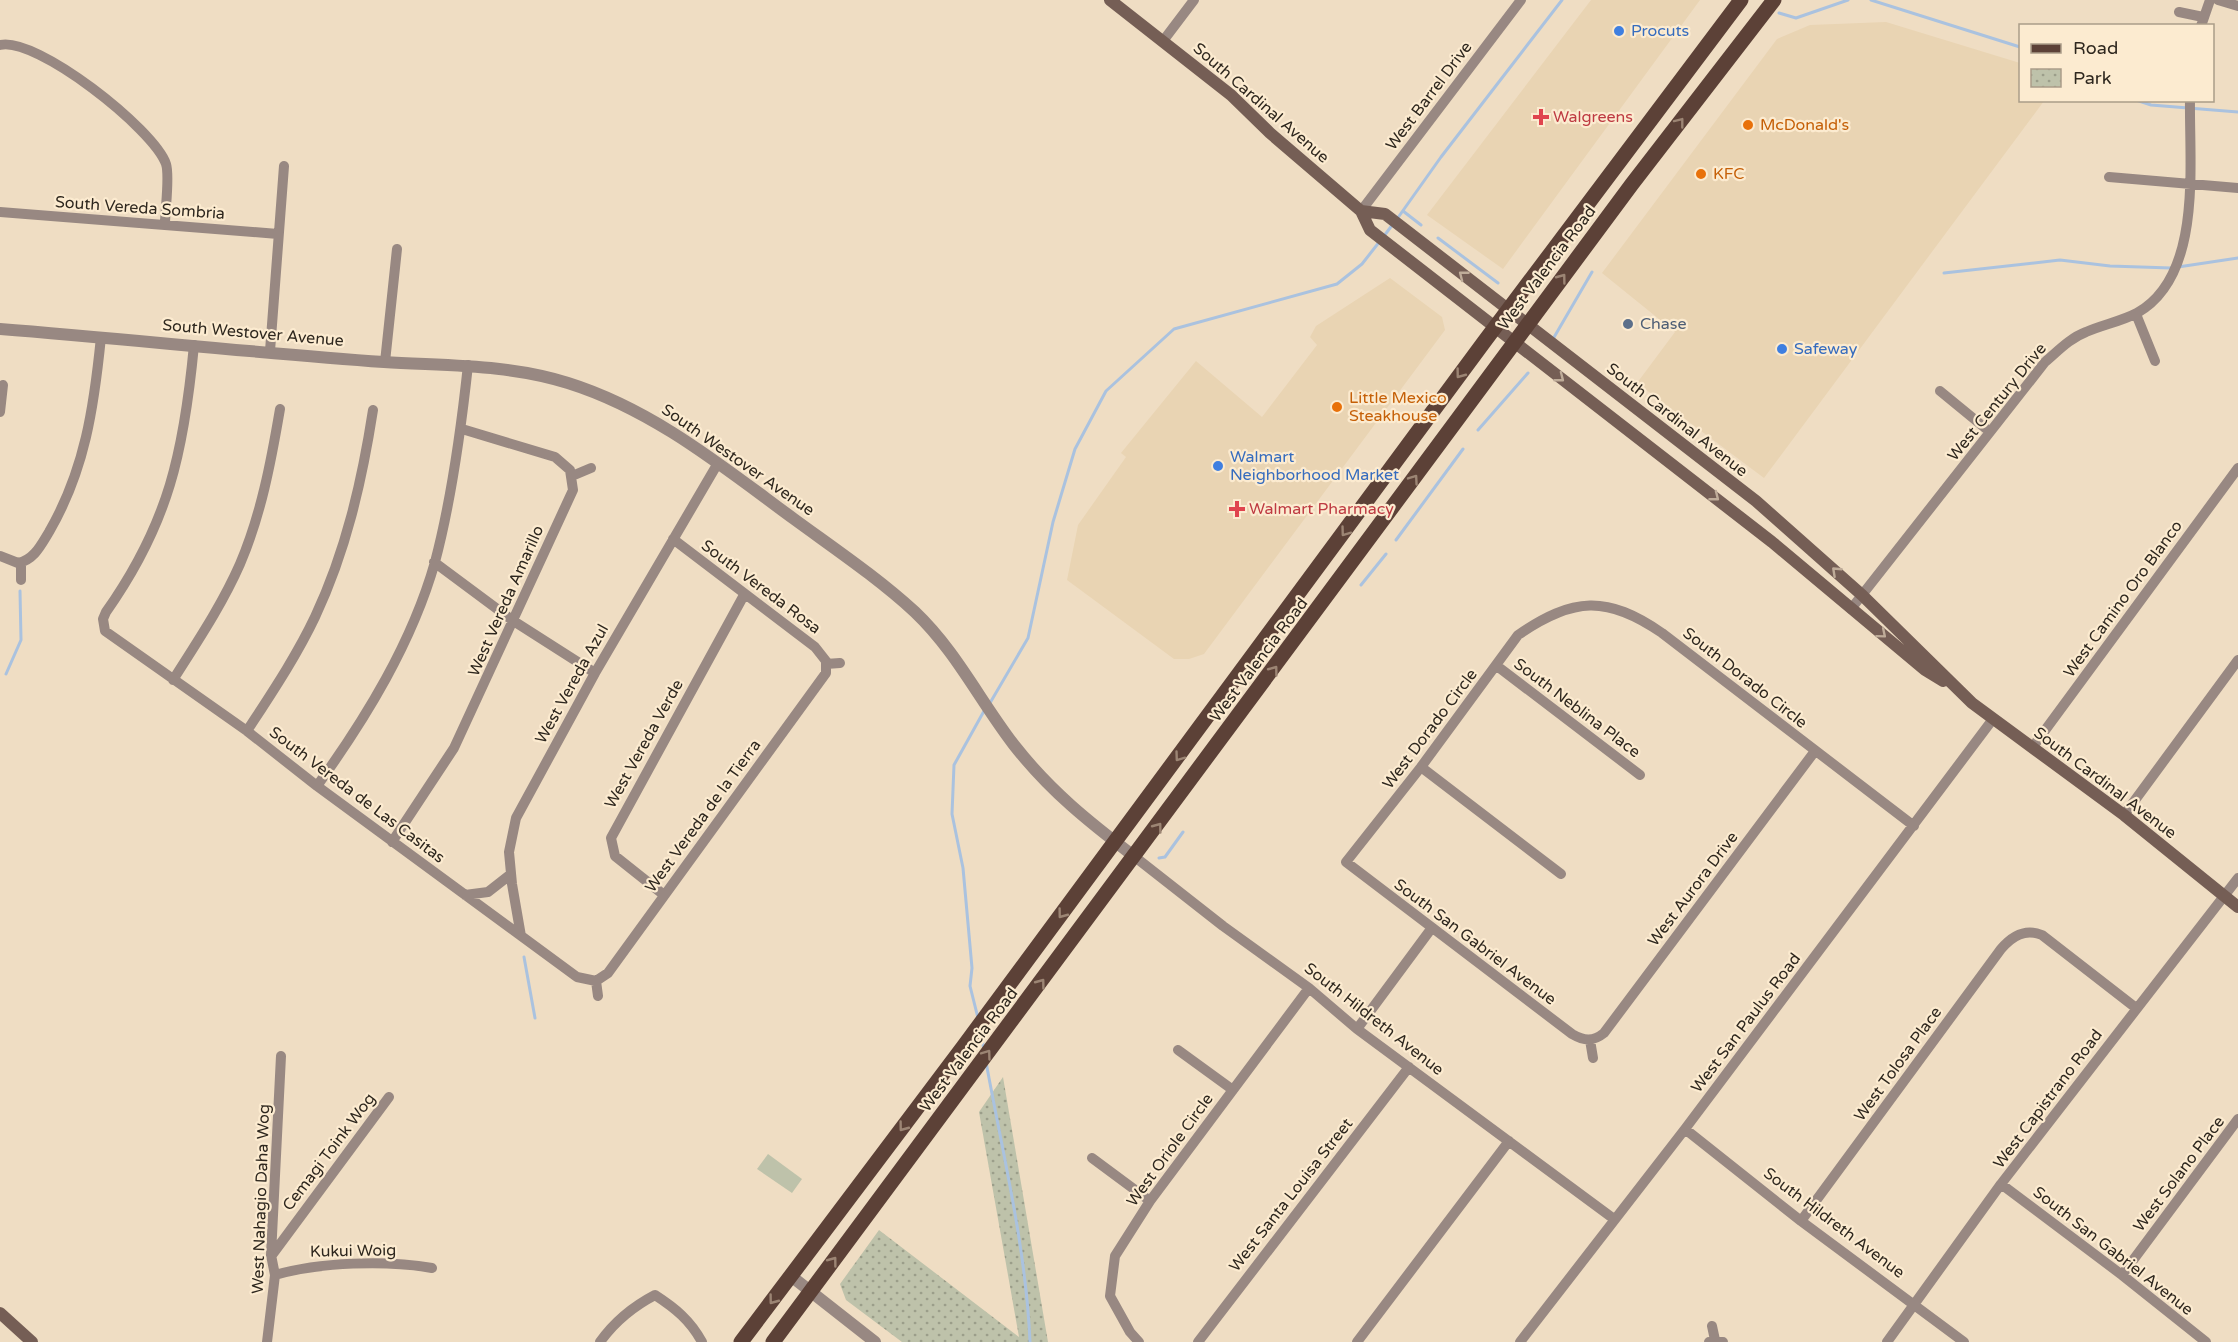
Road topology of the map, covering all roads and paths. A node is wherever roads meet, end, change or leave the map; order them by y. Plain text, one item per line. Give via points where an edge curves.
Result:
1 (1110, 0) edge
2 (1194, 0) edge
3 (1521, 0) edge
4 (1741, 0) edge
5 (1774, 0) edge
6 (2210, 0) edge
7 (2218, 0) edge
8 (2238, 6) edge
9 (2179, 12) dead end
10 (1727, 19) junction
11 (2202, 21) edge
12 (1749, 33) junction
13 (1163, 41) junction
14 (0, 45) edge
15 (2190, 102) edge
16 (284, 166) dead end
17 (2109, 177) dead end
18 (2188, 183) junction
19 (2238, 188) edge
20 (1361, 211) junction
21 (0, 212) edge
22 (165, 224) junction
23 (278, 234) junction
24 (397, 249) dead end
25 (1509, 311) junction
26 (2136, 314) junction
27 (1528, 325) junction
28 (1495, 328) junction
29 (0, 329) edge
30 (101, 337) junction
31 (1514, 343) junction
32 (194, 345) junction
33 (270, 351) junction
34 (2155, 361) dead end
35 (385, 362) junction
36 (468, 364) junction
37 (3, 385) dead end
38 (1940, 391) dead end
39 (280, 409) dead end
40 (373, 410) dead end
41 (0, 412) edge
42 (462, 429) junction
43 (1990, 432) junction
44 (718, 464) junction
45 (591, 468) dead end
46 (2238, 468) edge
47 (572, 476) junction
48 (673, 539) junction
49 (0, 556) edge
50 (434, 562) junction
51 (21, 563) junction
52 (1311, 578) junction
53 (21, 580) dead end
54 (744, 595) junction
55 (1862, 595) junction
56 (1329, 596) junction
57 (1851, 609) junction
58 (512, 620) junction
59 (1541, 620) joint
60 (2238, 660) edge
61 (840, 663) dead end
62 (826, 664) junction
63 (1497, 666) junction
64 (595, 674) junction
65 (173, 680) junction
66 (1952, 686) junction
67 (1993, 719) junction
68 (247, 731) junction
69 (2032, 748) junction
70 (1815, 751) junction
71 (1421, 767) junction
72 (1640, 775) dead end
73 (317, 786) junction
74 (2124, 815) junction
75 (1914, 826) junction
76 (392, 842) junction
77 (1116, 842) junction
78 (1136, 857) junction
79 (1346, 862) joint
80 (511, 874) junction
81 (1562, 874) dead end
82 (2238, 878) edge
83 (465, 895) junction
84 (664, 895) junction
85 (2224, 897) junction
86 (2238, 907) edge
87 (1431, 929) junction
88 (521, 936) junction
89 (596, 981) junction
90 (1310, 988) junction
91 (598, 996) dead end
92 (2136, 1008) junction
93 (1357, 1029) junction
94 (1590, 1040) junction
95 (1178, 1050) dead end
96 (281, 1056) dead end
97 (1593, 1058) dead end
98 (1409, 1067) junction
99 (1233, 1090) junction
100 (389, 1096) dead end
101 (2238, 1119) edge
102 (1685, 1129) junction
103 (1509, 1141) junction
104 (1092, 1158) dead end
105 (2001, 1184) junction
106 (1150, 1201) junction
107 (1614, 1219) junction
108 (1801, 1221) junction
109 (271, 1255) junction
110 (432, 1268) dead end
111 (275, 1275) junction
112 (2122, 1275) junction
113 (791, 1276) junction
114 (810, 1292) junction
115 (1915, 1305) junction
116 (0, 1313) edge
117 (1712, 1326) dead end
118 (1715, 1341) edge
119 (32, 1342) edge
120 (267, 1342) edge
121 (600, 1342) edge
122 (702, 1342) edge
123 (741, 1342) edge
124 (773, 1342) edge
125 (876, 1342) edge
126 (1139, 1342) edge
127 (1198, 1342) edge
128 (1357, 1342) edge
129 (1520, 1342) edge
130 (1887, 1342) edge
131 (1964, 1342) edge
132 (2206, 1342) edge

1 - 13 main road, South Cardinal Avenue
2 - 13 street
3 - 20 street, West Barrel Drive
4 - 10 main road, West Valencia Road
5 - 12 main road, West Valencia Road
6 - 11 street
7 - 8 street
9 - 11 street
10 - 12 main road
10 - 25 main road, West Valencia Road
27 -> 12 main road, West Valencia Road
13 - 20 main road, South Cardinal Avenue via 1231,95
14 - 22 street via 10,43 58,64 141,128 166,165
15 - 18 street, West Century Drive
16 - 23 street
17 - 18 street
18 - 19 street
18 - 26 street, West Century Drive via 2184,242 2177,267 2160,296
25 -> 20 main road, South Cardinal Avenue via 1384,214
20 - 28 main road, South Cardinal Avenue via 1372,231
21 - 22 street, South Vereda Sombria
22 - 23 street, South Vereda Sombria
23 - 33 street
24 - 35 street
25 - 27 main road, South Cardinal Avenue
25 - 28 main road, West Valencia Road
26 - 34 street
26 - 43 street, West Century Drive via 2083,333 2063,346 2045,362
27 - 31 main road, West Valencia Road
55 -> 27 main road, South Cardinal Avenue via 1746,494
28 - 31 main road, South Cardinal Avenue
28 -> 52 main road, West Valencia Road
29 - 30 street, South Westover Avenue
30 - 32 street, South Westover Avenue
30 - 51 street via 94,406 82,461 62,510 43,541
56 -> 31 main road, West Valencia Road
31 -> 57 main road, South Cardinal Avenue via 1732,511
32 - 33 street, South Westover Avenue
32 - 65 street, South Vereda de Las Casitas via 187,415 171,488 144,551 106,612 104,626 108,634
33 - 35 street, South Westover Avenue
35 - 36 street, South Westover Avenue
36 - 42 street
36 - 44 street, South Westover Avenue via 569,383 670,429
37 - 41 street
38 - 43 street
39 - 65 street via 270,470 240,563 219,607
40 - 68 street via 360,485 331,578 291,662
42 - 47 street via 555,457
42 - 50 street
43 - 55 street, West Century Drive
44 - 48 street, West Vereda Azul
44 - 77 street, South Westover Avenue via 902,601 965,670 1003,730 1039,776 1071,808
45 - 47 street
46 - 69 street, West Camino Oro Blanco
47 - 58 street, West Vereda Amarillo via 570,499
48 - 54 street, South Vereda Rosa
48 - 64 street, West Vereda Azul
49 - 51 street
50 - 58 street
50 - 73 street via 408,633 387,676 348,744
51 - 53 street
52 - 56 main road
52 -> 77 main road, West Valencia Road
54 - 62 street, South Vereda Rosa via 815,647
54 - 84 street, West Vereda Verde via 611,838 615,856
55 - 57 street, West Century Drive
55 - 66 main road, South Cardinal Avenue
78 -> 56 main road, West Valencia Road
57 -> 66 main road, South Cardinal Avenue via 1925,670
58 - 64 street
58 - 76 street, West Vereda Amarillo via 454,748
59 - 63 street, West Dorado Circle via 1518,635
59 - 70 street, South Dorado Circle via 1566,610 1602,604 1636,615
60 - 74 street
61 - 62 street
62 - 84 street, West Vereda de la Tierra via 823,678
63 - 71 street, West Dorado Circle
63 - 72 street, South Neblina Place
64 - 80 street, West Vereda Azul via 516,818 509,852
65 - 68 street, South Vereda de Las Casitas
66 - 67 main road, South Cardinal Avenue
67 - 69 main road, South Cardinal Avenue
67 - 75 street, West San Paulus Road
68 - 73 street, South Vereda de Las Casitas
69 - 74 main road, South Cardinal Avenue
70 - 75 street, South Dorado Circle
70 - 94 street, West Aurora Drive via 1604,1033
71 - 79 street, West Dorado Circle
71 - 81 street
73 - 76 street, South Vereda de Las Casitas
74 - 85 main road, South Cardinal Avenue
75 - 102 street, West San Paulus Road
76 - 83 street, South Vereda de Las Casitas
77 - 78 street, South Hildreth Avenue
77 -> 113 main road, West Valencia Road
78 - 90 street, South Hildreth Avenue
114 -> 78 main road, West Valencia Road
79 - 87 street, South San Gabriel Avenue
80 - 83 street via 488,892
80 - 88 street, West Vereda Azul
82 - 85 street, West Capistrano Road
83 - 88 street, South Vereda de Las Casitas
84 - 89 street, West Vereda de la Tierra via 608,973
85 - 86 main road, South Cardinal Avenue
85 - 92 street, West Capistrano Road
87 - 93 street
87 - 94 street, South San Gabriel Avenue via 1572,1034
88 - 89 street, South Vereda de Las Casitas via 577,978
89 - 91 street
90 - 93 street, South Hildreth Avenue
90 - 99 street, West Oriole Circle
92 - 105 street, West Capistrano Road
92 - 108 street, West Tolosa Place via 2042,935 2026,933 2014,937 2001,949
93 - 98 street, South Hildreth Avenue
94 - 97 street
95 - 99 street
96 - 109 street, West Nahagio Daha Wog
98 - 103 street, South Hildreth Avenue
98 - 127 street, West Santa Louisa Street
99 - 106 street, West Oriole Circle
100 - 109 street, Cemagi Toink Wog
101 - 112 street, West Solano Place
102 - 107 street, West San Paulus Road
102 - 108 street, South Hildreth Avenue
103 - 107 street, South Hildreth Avenue
103 - 128 street
104 - 106 street
105 - 112 street, South San Gabriel Avenue
105 - 115 street, West Capistrano Road
106 - 126 street, West Oriole Circle via 1115,1256 1110,1296
107 - 129 street, West San Paulus Road
108 - 115 street, South Hildreth Avenue
109 - 111 street, West Nahagio Daha Wog
110 - 111 street, Kukui Woig via 410,1264 303,1267
111 - 120 street, West Nahagio Daha Wog
112 - 132 street, South San Gabriel Avenue
113 - 114 street
113 -> 123 main road, West Valencia Road
114 - 124 main road, West Valencia Road
114 - 125 street
115 - 130 street, West Capistrano Road
115 - 131 street, South Hildreth Avenue
116 - 119 main road
117 - 118 street
121 - 122 street via 635,1305 655,1295 678,1310

